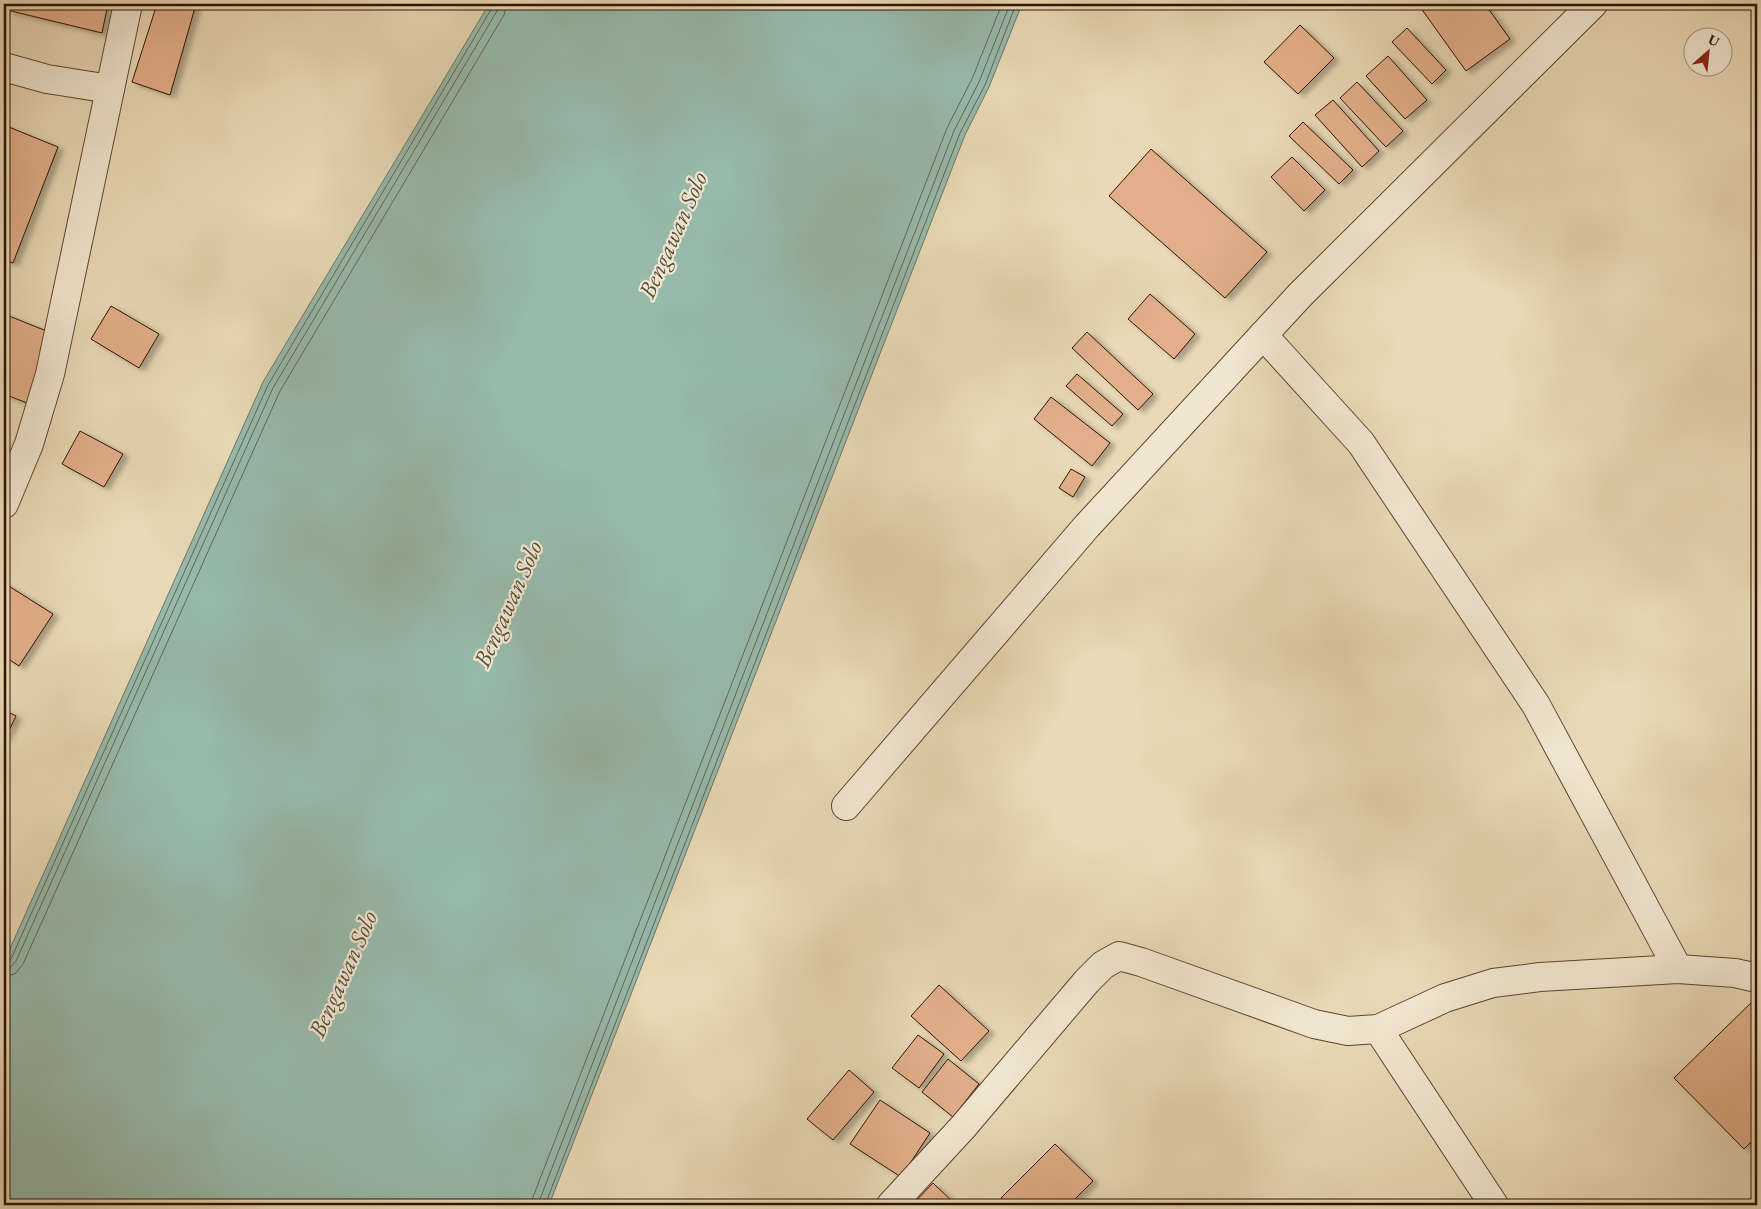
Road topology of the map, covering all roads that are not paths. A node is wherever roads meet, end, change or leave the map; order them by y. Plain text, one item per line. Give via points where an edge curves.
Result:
1 (128, 4) edge
2 (1593, 4) edge
3 (4, 67) edge
4 (110, 89) junction
5 (1263, 335) junction
6 (4, 504) edge
7 (846, 806) dead end
8 (1678, 969) junction
9 (1757, 978) edge
10 (1378, 1029) junction
11 (891, 1205) edge
12 (1494, 1205) edge

1 - 4 street
2 - 5 street
3 - 4 street via 47,79
4 - 6 street via 50,374 29,444
5 - 7 street via 1087,526
5 - 8 street via 1361,444 1536,705
8 - 9 street
8 - 10 street via 1493,983 1445,998
10 - 11 street via 1348,1031 1314,1024 1119,956 1103,965 1087,981 964,1127
10 - 12 street

